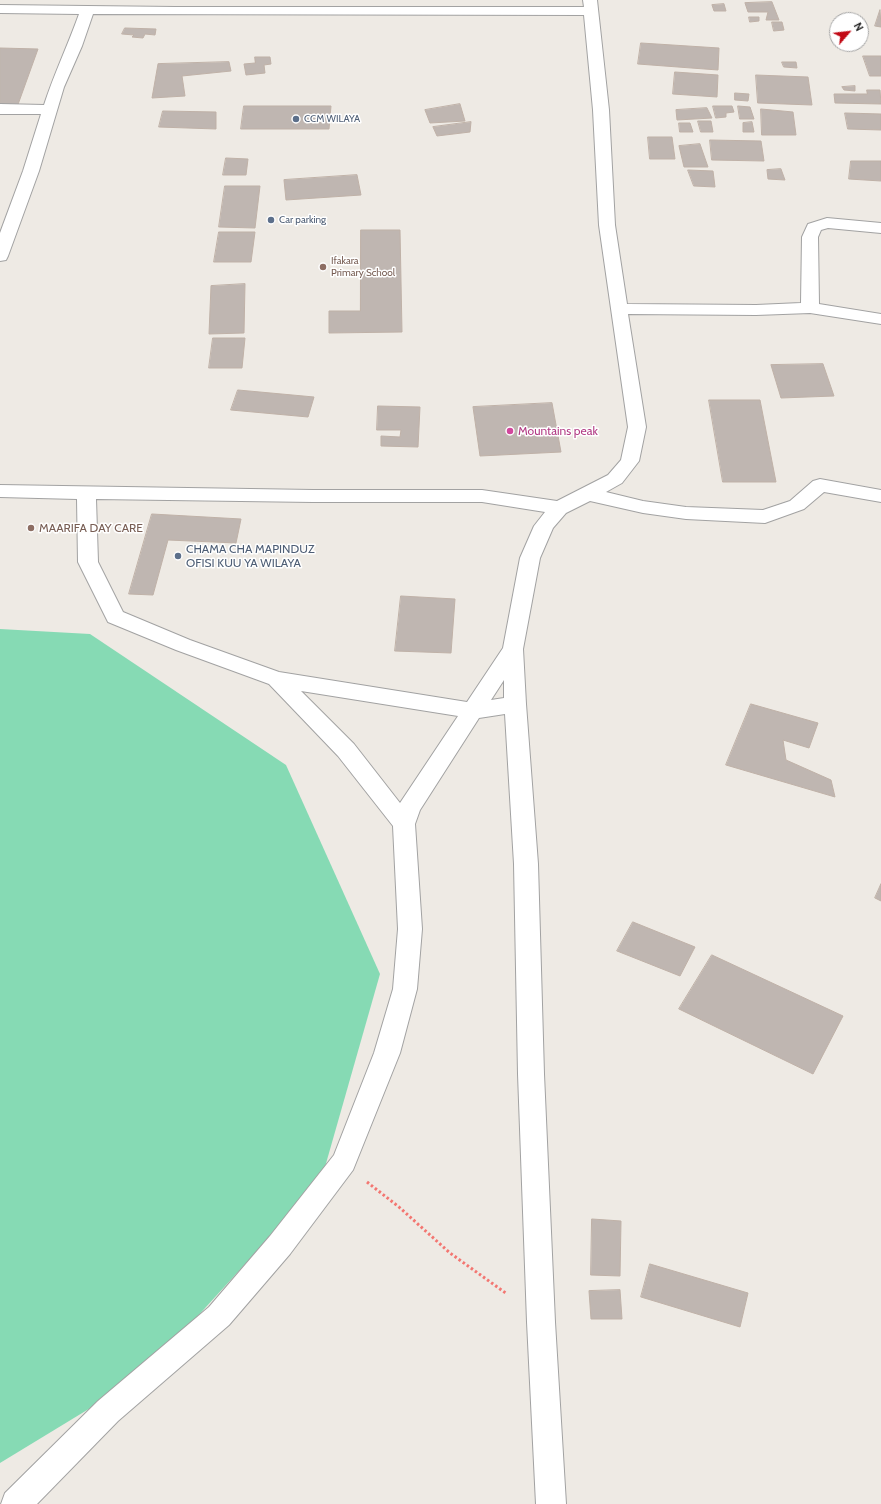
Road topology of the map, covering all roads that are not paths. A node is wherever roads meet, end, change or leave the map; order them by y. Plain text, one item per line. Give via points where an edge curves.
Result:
1 (590, 5) edge
2 (278, 6) edge
3 (0, 9) edge
4 (87, 10) junction
5 (0, 109) edge
6 (51, 110) junction
7 (881, 228) edge
8 (0, 256) edge
9 (810, 308) junction
10 (619, 309) junction
11 (881, 319) edge
12 (0, 491) edge
13 (86, 493) junction
14 (588, 494) junction
15 (881, 496) edge
16 (559, 508) junction
17 (513, 650) junction
18 (277, 679) junction
19 (515, 704) junction
20 (474, 711) junction
21 (404, 824) junction
22 (16, 1504) edge
23 (551, 1504) edge

1 - 2 street
1 - 10 street via 601,110 607,225
2 - 4 street
3 - 4 street
4 - 6 street via 57,87
5 - 6 street
6 - 8 street
7 - 9 street via 827,223 814,227 810,237
9 - 10 street
9 - 11 street
10 - 14 street via 637,426 630,461 615,479
12 - 13 street
13 - 16 street via 482,496
13 - 18 street via 88,562 115,617
14 - 15 street via 643,507 686,513 765,517 796,505 820,485
14 - 16 street
16 - 17 street via 544,526 530,558
17 - 19 street
17 - 20 street
18 - 20 street
18 - 21 street via 346,750
19 - 20 street
19 - 23 street via 526,864 531,1074
20 - 21 street via 409,808
21 - 22 street via 410,929 405,989 387,1053 344,1162 280,1245 219,1316 108,1411

